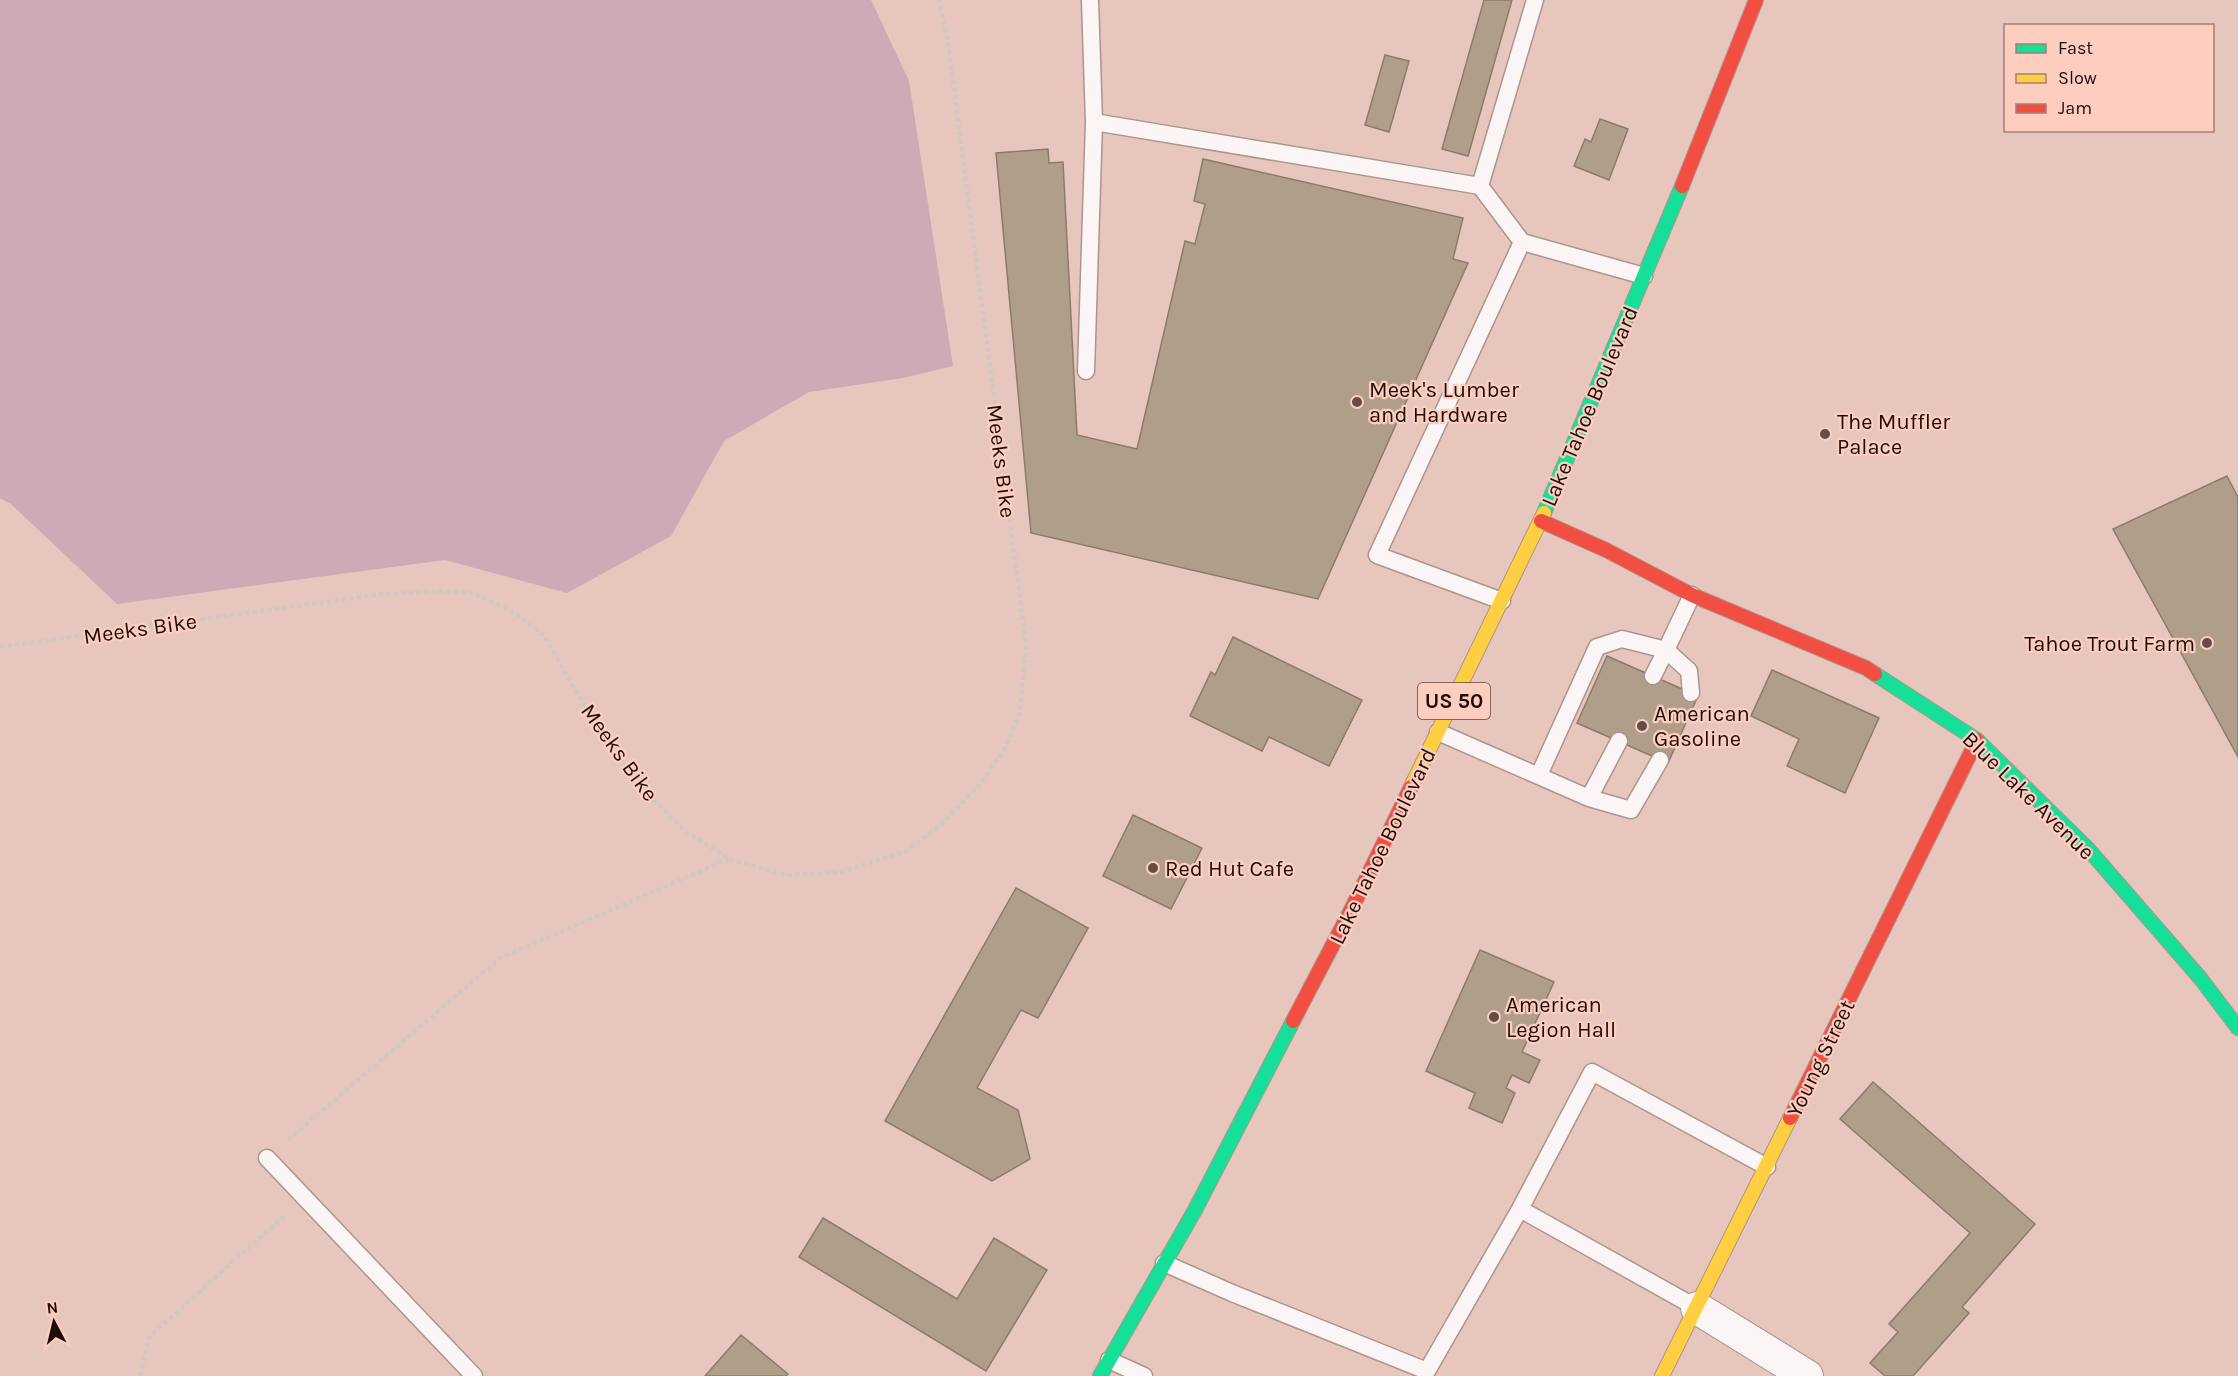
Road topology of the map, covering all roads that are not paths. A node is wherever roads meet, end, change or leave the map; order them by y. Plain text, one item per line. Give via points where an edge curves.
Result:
1 (1090, 0) edge
2 (1535, 0) edge
3 (1756, 0) edge
4 (1094, 122) junction
5 (1480, 186) junction
6 (1522, 242) junction
7 (1644, 276) junction
8 (1086, 371) dead end
9 (1541, 521) junction
10 (1692, 595) junction
11 (1502, 601) junction
12 (1666, 650) junction
13 (1653, 676) dead end
14 (1690, 693) dead end
15 (1438, 732) junction
16 (1977, 740) junction
17 (1619, 741) dead end
18 (1660, 760) dead end
19 (1539, 775) junction
20 (1589, 798) junction
21 (2238, 1028) edge
22 (267, 1158) road end
23 (1767, 1167) junction
24 (1520, 1209) junction
25 (1164, 1263) junction
26 (1697, 1308) junction
27 (1109, 1360) junction
28 (1426, 1373) edge
29 (474, 1376) edge
30 (1100, 1376) edge
31 (1144, 1376) edge
32 (1662, 1376) edge
33 (1807, 1376) edge

1 - 4 lane
2 - 5 lane
3 - 7 main road, Lake Tahoe Boulevard / US 50
4 - 5 lane
4 - 8 lane
5 - 6 lane
6 - 7 lane
6 - 11 lane via 1377,555
7 - 9 main road, Lake Tahoe Boulevard / US 50
9 - 10 main road, Blue Lake Avenue
9 - 11 main road, Lake Tahoe Boulevard / US 50
10 - 12 lane
10 - 16 main road, Blue Lake Avenue via 1866,668
11 - 15 main road, Lake Tahoe Boulevard / US 50
12 - 13 lane
12 - 14 lane via 1689,671
12 - 19 lane via 1622,639 1597,647
15 - 19 lane
15 - 25 main road, Lake Tahoe Boulevard / US 50 via 1352,910
16 - 21 main road, Blue Lake Avenue via 2089,850 2201,979
16 - 23 main road, Young Street
17 - 20 lane
18 - 20 lane via 1631,810
19 - 20 lane
22 - 29 lane
23 - 24 lane via 1592,1072
23 - 26 main road, Young Street
24 - 26 lane
24 - 28 lane
25 - 27 main road, Lake Tahoe Boulevard / US 50
25 - 28 lane
26 - 32 main road, Young Street
26 - 33 street
27 - 30 main road, Lake Tahoe Boulevard / US 50
27 - 31 lane

